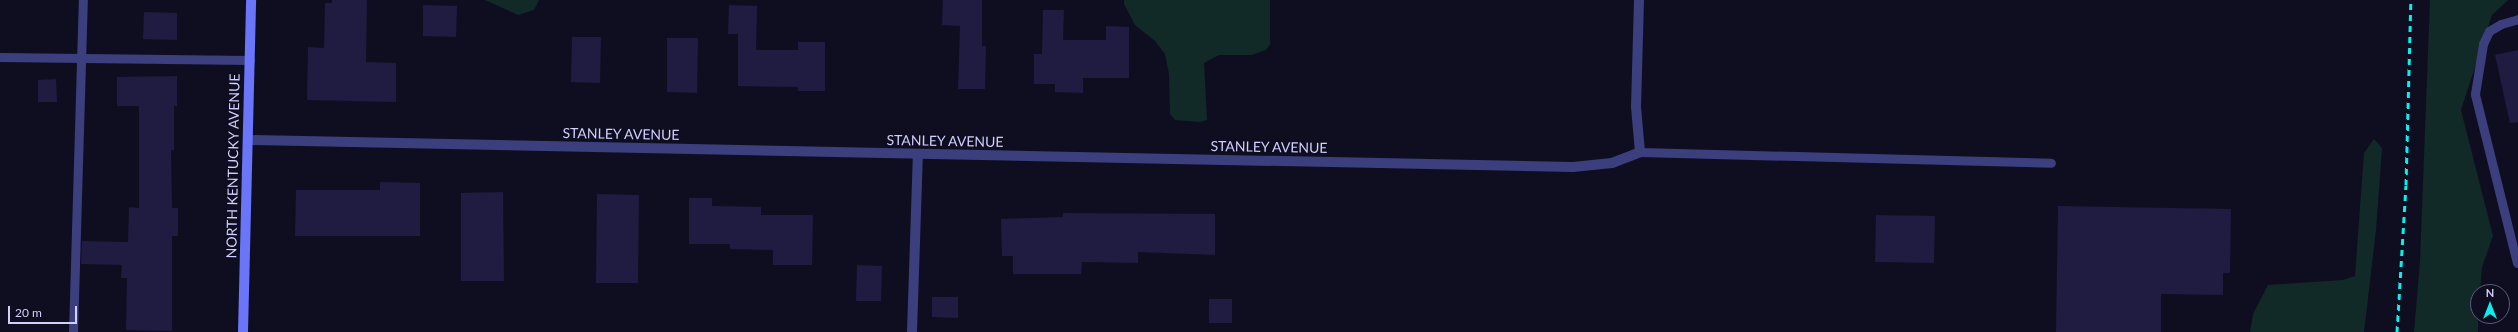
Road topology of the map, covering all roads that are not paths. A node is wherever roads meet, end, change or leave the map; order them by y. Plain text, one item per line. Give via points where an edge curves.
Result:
1 (83, 0) edge
2 (251, 0) edge
3 (1639, 0) edge
4 (2518, 20) edge
5 (0, 57) edge
6 (81, 58) junction
7 (250, 60) junction
8 (248, 140) junction
9 (1640, 152) junction
10 (918, 154) junction
11 (2051, 163) dead end
12 (2517, 263) edge
13 (73, 332) edge
14 (243, 332) edge
15 (912, 332) edge

1 - 6 lane
2 - 7 street, NORTH KENTUCKY AVENUE
3 - 9 street via 1636,107
4 - 12 lane via 2501,24 2489,31 2483,44 2475,94
5 - 6 lane
6 - 7 lane
6 - 13 lane
7 - 8 street, NORTH KENTUCKY AVENUE
8 - 10 street, STANLEY AVENUE
8 - 14 street, NORTH KENTUCKY AVENUE
9 - 10 street, STANLEY AVENUE via 1612,163 1573,167
9 - 11 lane
10 - 15 street

